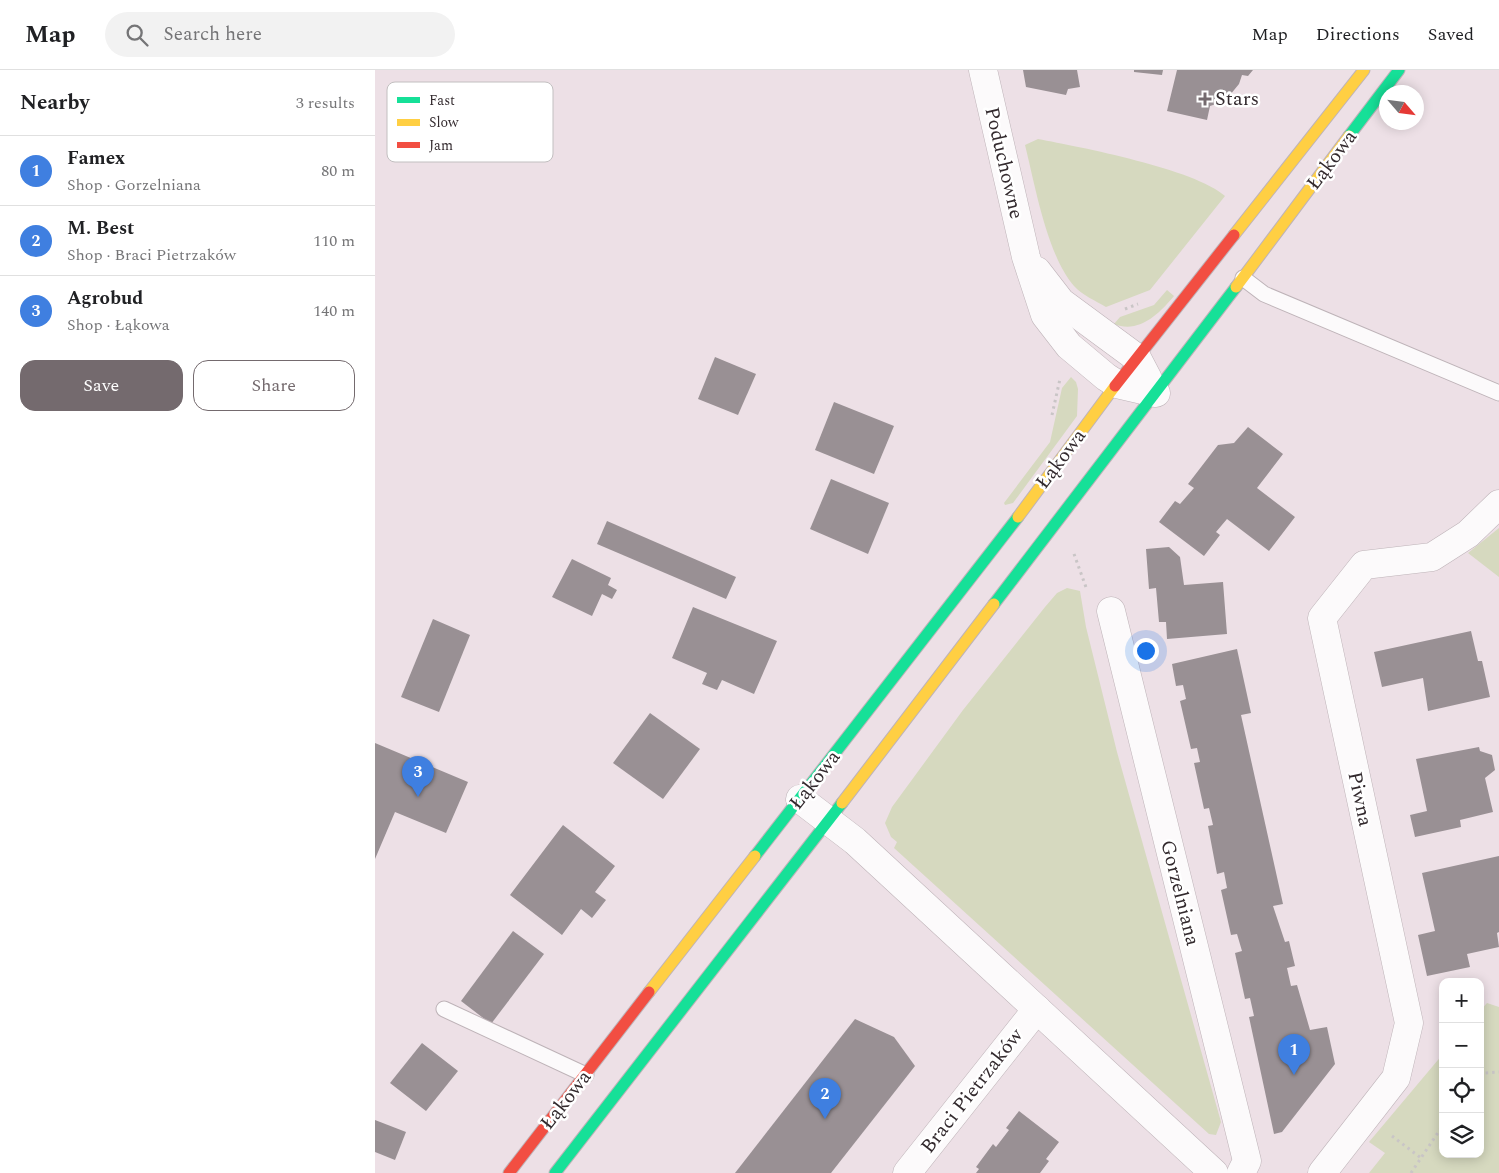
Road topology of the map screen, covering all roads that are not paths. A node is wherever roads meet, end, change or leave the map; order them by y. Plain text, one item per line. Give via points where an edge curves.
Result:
1 (983, 70) edge
2 (1364, 70) edge
3 (1399, 70) edge
4 (1026, 257) junction
5 (1243, 278) junction
6 (1137, 358) junction
7 (1117, 384) junction
8 (1156, 393) junction
9 (1499, 393) edge
10 (1499, 504) edge
11 (1111, 611) road end
12 (800, 799) junction
13 (829, 820) junction
14 (444, 1009) dead end
15 (1037, 1009) junction
16 (585, 1074) junction
17 (509, 1173) edge
18 (555, 1173) edge
19 (907, 1173) edge
20 (1214, 1173) edge
21 (1241, 1173) edge
22 (1322, 1173) edge

1 - 4 street, Poduchowne
2 - 6 main road, Łąkowa
3 - 5 main road, Łąkowa
4 - 6 street, Poduchowne via 1061,302
4 - 7 street, Poduchowne via 1045,315 1069,346
5 - 8 main road, Łąkowa
5 - 9 lane via 1264,294
6 - 7 main road, Łąkowa
6 - 8 street, Poduchowne
7 - 8 street
7 - 12 main road, Łąkowa
8 - 13 main road, Łąkowa
10 - 22 street, Piwna via 1468,534 1432,557 1364,565 1322,618 1409,1023 1396,1078
11 - 21 street, Gorzelniana via 1247,1161
12 - 13 street
12 - 16 main road, Łąkowa
13 - 15 street
13 - 18 main road, Łąkowa
14 - 16 lane
15 - 19 street, Braci Pietrzaków
15 - 20 street
16 - 17 main road, Łąkowa

